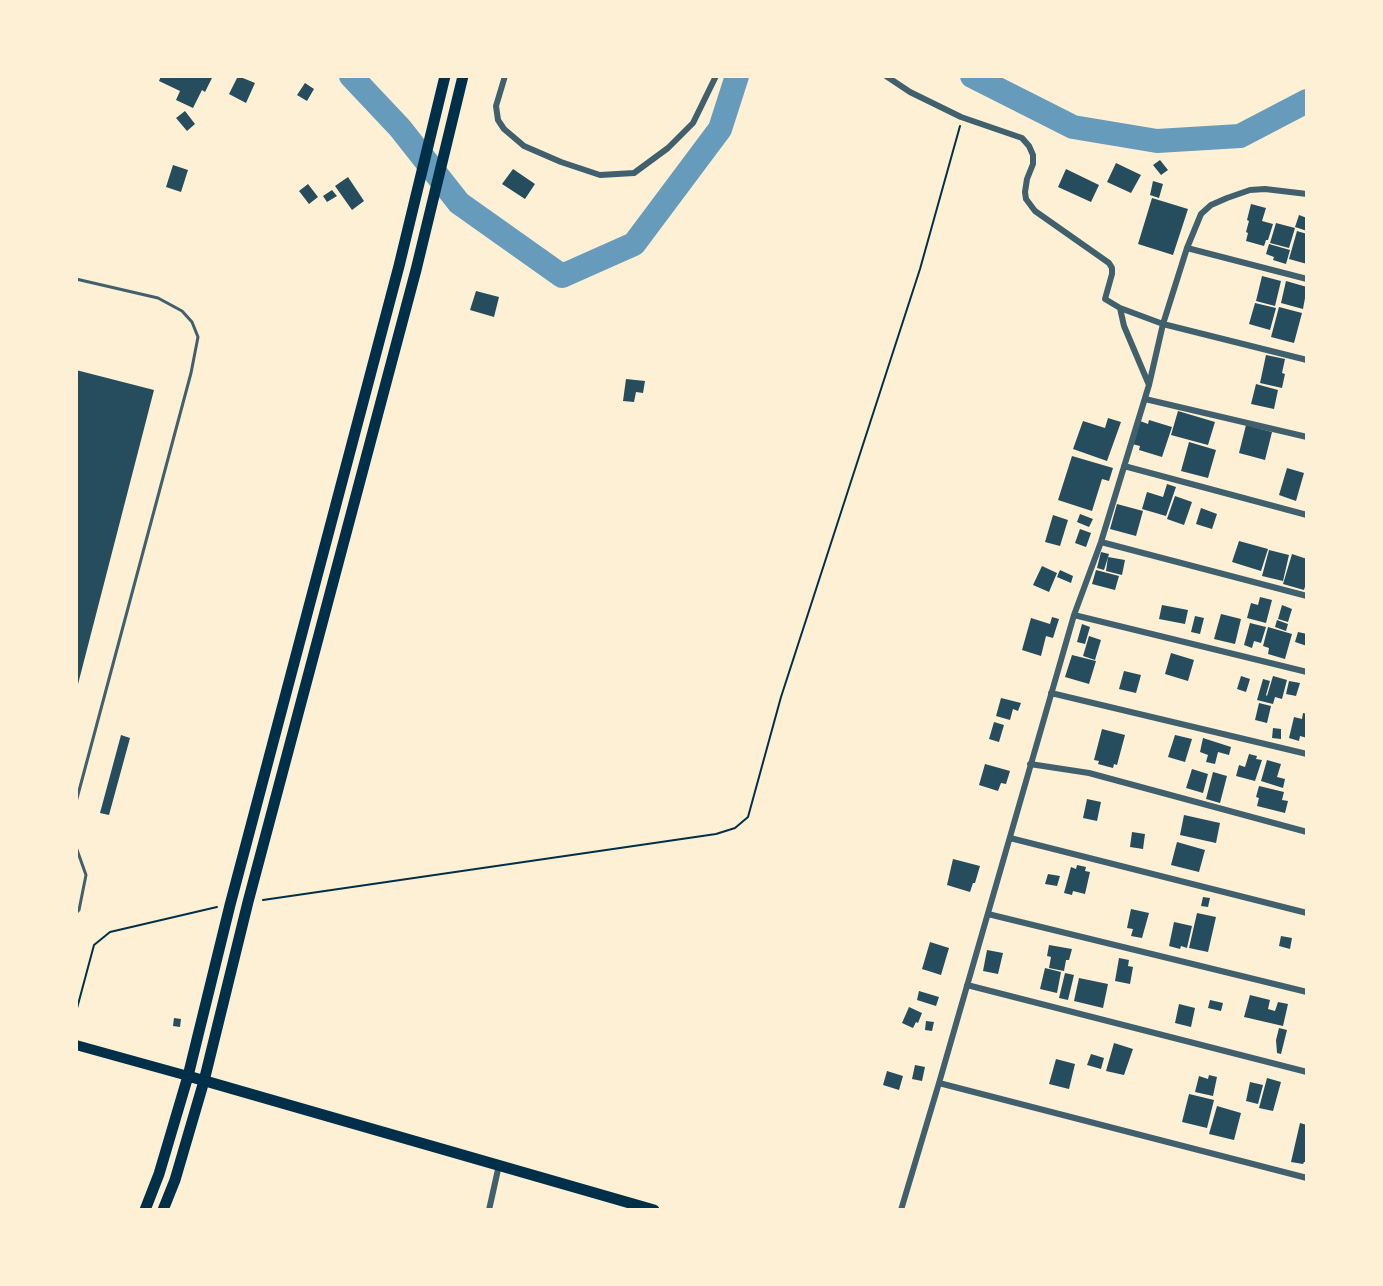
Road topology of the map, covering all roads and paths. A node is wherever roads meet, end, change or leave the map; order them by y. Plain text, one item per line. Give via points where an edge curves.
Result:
1 (445, 76) edge
2 (463, 76) edge
3 (505, 76) edge
4 (716, 76) edge
5 (886, 76) edge
6 (961, 117) junction
7 (1307, 194) edge
8 (1187, 248) junction
9 (76, 279) edge
10 (1307, 279) edge
11 (1120, 308) junction
12 (1163, 324) junction
13 (1307, 360) edge
14 (1149, 385) junction
15 (1145, 399) junction
16 (1307, 437) edge
17 (1124, 466) junction
18 (1307, 515) edge
19 (1101, 542) junction
20 (1307, 596) edge
21 (1074, 615) junction
22 (1307, 672) edge
23 (1051, 693) junction
24 (1307, 754) edge
25 (1030, 764) junction
26 (76, 802) edge
27 (1307, 832) edge
28 (1010, 838) junction
29 (76, 847) edge
30 (248, 902) junction
31 (230, 905) junction
32 (76, 913) edge
33 (1307, 913) edge
34 (988, 914) junction
35 (967, 985) junction
36 (1307, 992) edge
37 (76, 1012) edge
38 (76, 1045) edge
39 (1307, 1072) edge
40 (188, 1076) junction
41 (204, 1081) junction
42 (939, 1083) junction
43 (499, 1165) junction
44 (1307, 1178) edge
45 (145, 1210) edge
46 (163, 1210) edge
47 (489, 1210) edge
48 (654, 1210) edge
49 (901, 1210) edge

1 - 31 highway
2 - 30 highway
3 - 4 street via 496,106 504,129 524,146 600,175 634,173 668,148 693,123
5 - 6 street
6 - 11 street via 1022,138 1029,146 1033,164 1026,199 1035,211 1109,263 1112,274 1105,299
6 - 30 path via 932,229 781,697 748,817 716,834
7 - 8 street via 1250,190 1211,205 1201,214
8 - 10 street
8 - 12 street
9 - 26 lane via 158,298 182,311 198,337
11 - 12 street
11 - 14 street
12 - 13 street
12 - 14 street
14 - 15 street
15 - 16 street
15 - 17 street
17 - 18 street
17 - 19 street
19 - 20 street
19 - 21 street
21 - 22 street
21 - 23 street
23 - 24 street
23 - 25 street
25 - 27 street via 1089,773
25 - 28 street
28 - 33 street
28 - 34 street
29 - 32 lane via 86,875
30 - 41 highway
31 - 37 path via 110,932 94,945
31 - 40 highway
34 - 35 street
34 - 36 street
35 - 39 street
35 - 42 street
38 - 40 main road
40 - 41 highway
40 - 45 highway
41 - 43 highway
41 - 46 highway
42 - 44 street
42 - 49 street
43 - 47 street
43 - 48 highway

